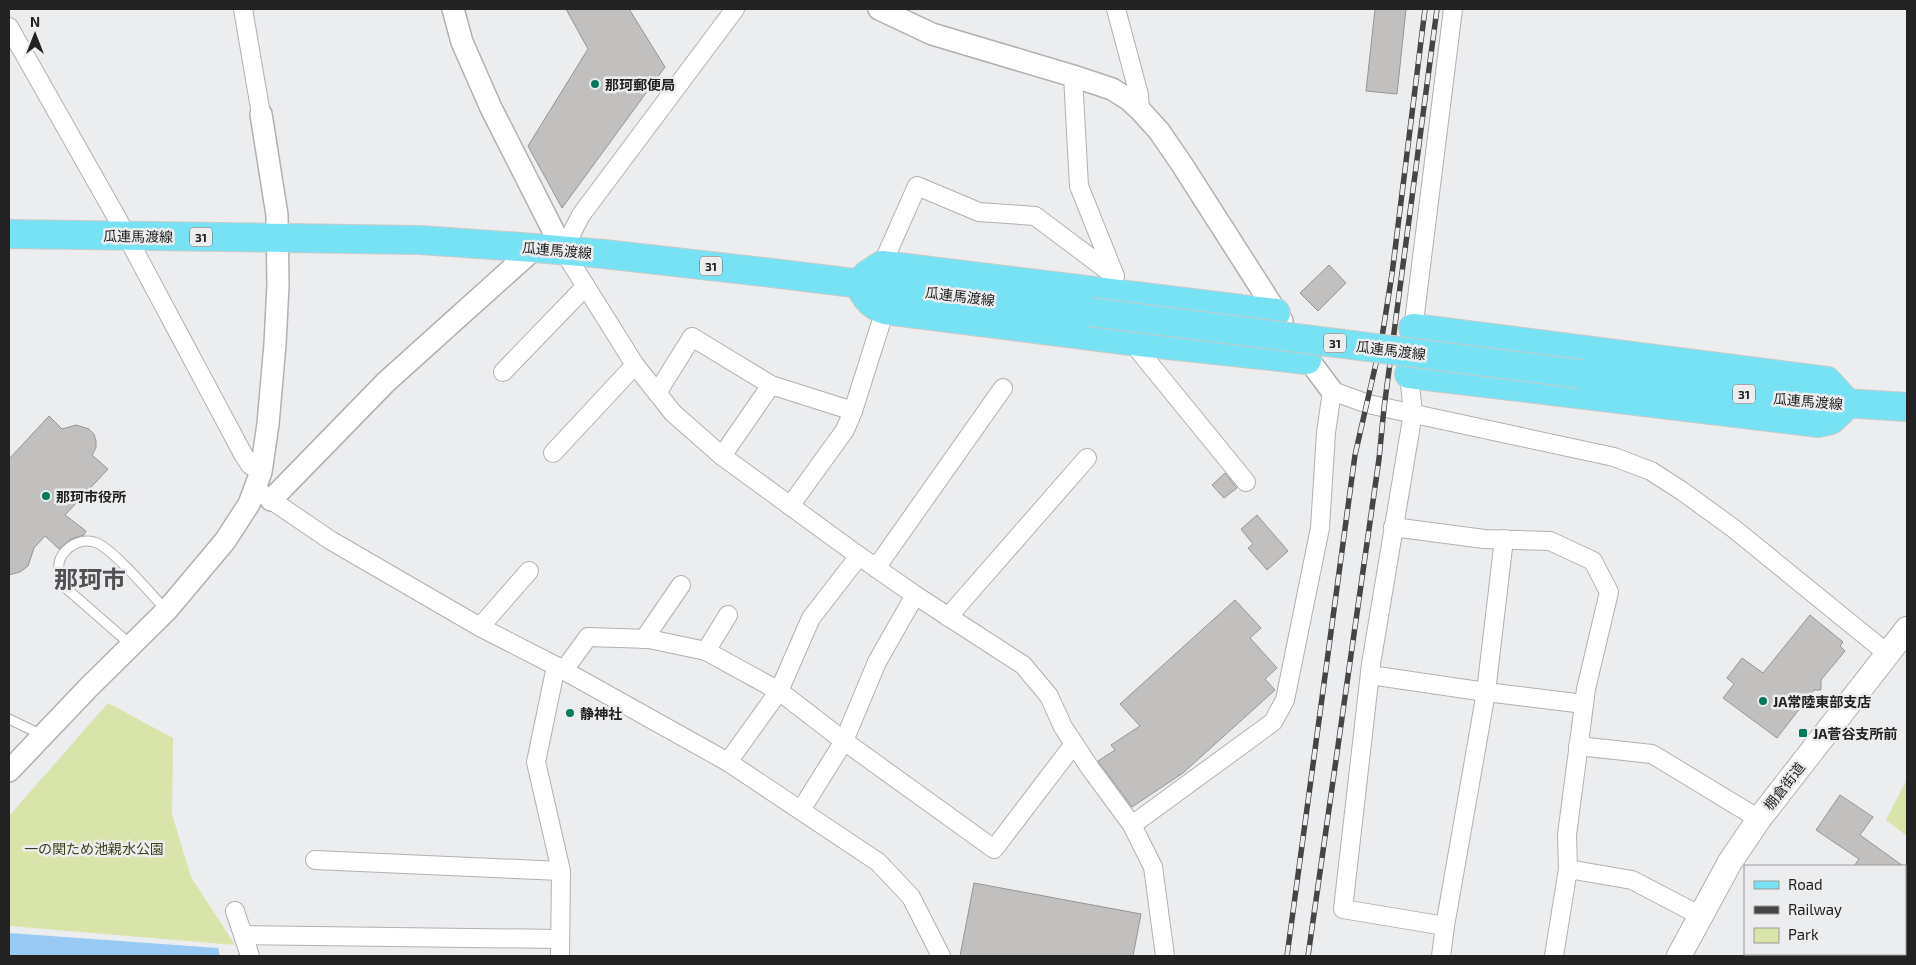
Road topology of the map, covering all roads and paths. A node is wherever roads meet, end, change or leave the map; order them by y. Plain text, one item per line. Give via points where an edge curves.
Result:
1 (243, 9) edge
2 (453, 9) edge
3 (735, 9) edge
4 (879, 9) edge
5 (1116, 9) edge
6 (1453, 9) edge
7 (9, 26) edge
8 (1073, 76) junction
9 (1140, 110) junction
10 (261, 114) joint
11 (9, 234) edge
12 (126, 236) junction
13 (277, 237) junction
14 (535, 248) junction
15 (563, 250) junction
16 (882, 265) junction
17 (859, 283) junction
18 (1122, 286) junction
19 (585, 287) junction
20 (885, 310) junction
21 (1276, 313) junction
22 (1413, 328) junction
23 (1131, 341) junction
24 (1307, 360) junction
25 (635, 365) junction
26 (503, 372) dead end
27 (1409, 374) junction
28 (770, 385) junction
29 (1003, 388) dead end
30 (1332, 391) junction
31 (656, 393) junction
32 (1848, 404) junction
33 (1907, 407) edge
34 (853, 411) junction
35 (1413, 412) junction
36 (553, 453) dead end
37 (722, 456) junction
38 (1087, 458) dead end
39 (1246, 482) dead end
40 (262, 487) junction
41 (790, 506) junction
42 (1393, 526) junction
43 (1504, 539) junction
44 (859, 556) junction
45 (876, 568) junction
46 (529, 571) dead end
47 (681, 585) dead end
48 (915, 595) junction
49 (167, 610) junction
50 (728, 615) dead end
51 (948, 617) junction
52 (480, 627) junction
53 (1907, 629) edge
54 (644, 639) junction
55 (131, 645) junction
56 (706, 651) junction
57 (1888, 654) junction
58 (560, 668) junction
59 (1370, 675) junction
60 (779, 691) junction
61 (1486, 692) junction
62 (1584, 704) junction
63 (9, 719) edge
64 (43, 735) junction
65 (844, 742) junction
66 (1074, 744) junction
67 (1578, 746) junction
68 (728, 762) junction
69 (9, 771) edge
70 (801, 810) junction
71 (1758, 819) junction
72 (1132, 825) junction
73 (315, 860) dead end
74 (1568, 869) junction
75 (561, 871) junction
76 (235, 911) dead end
77 (1699, 915) junction
78 (1445, 926) junction
79 (244, 935) junction
80 (559, 948) edge
81 (250, 956) edge
82 (941, 956) edge
83 (1164, 956) edge
84 (1441, 956) edge
85 (1554, 956) edge
86 (1679, 956) edge

1 - 10 street
2 - 15 street via 462,42 490,108
3 - 15 street via 581,215
4 - 8 street via 932,34
5 - 9 street
6 - 22 street
7 - 12 street
8 - 9 street via 1112,89
8 - 18 street via 1079,186
9 - 21 street via 1181,163
10 - 13 street via 277,215
11 - 12 main road, 瓜連馬渡線 / 31
12 - 13 main road, 瓜連馬渡線 / 31
12 - 40 street
13 - 14 main road, 瓜連馬渡線 / 31 via 419,240
13 - 40 street via 275,344
14 - 15 main road, 瓜連馬渡線 / 31
14 - 40 street via 386,382
15 - 17 main road, 瓜連馬渡線 / 31
15 - 19 street
16 - 17 main road
16 - 18 main road
16 - 18 street via 917,186 979,212 1035,216
17 - 20 main road via 874,307
17 - 32 main road, 瓜連馬渡線 / 31, bridge via 1581,374
18 - 21 main road
19 - 25 street
19 - 26 street
20 - 23 main road
20 - 34 street
21 - 24 street
22 - 27 street
22 - 32 main road via 1827,381
23 - 24 main road
23 - 39 street
24 - 30 street
25 - 31 street
25 - 36 street
27 - 32 main road via 1819,423 1831,420
27 - 35 street
28 - 31 street via 692,337
28 - 34 street
28 - 37 street
29 - 45 street
30 - 35 street via 1368,404
30 - 72 street via 1320,528 1285,700 1273,722
31 - 37 street via 672,413
32 - 33 main road, 瓜連馬渡線 / 31
34 - 41 street via 845,430
35 - 42 street
35 - 57 street via 1614,457 1651,471 1733,528
37 - 41 street
38 - 51 street
40 - 49 street via 225,541
40 - 52 street via 330,540
41 - 44 street
42 - 43 street
42 - 59 street
43 - 61 street
43 - 62 street via 1550,540 1593,562 1609,592
44 - 45 street
44 - 60 street via 811,618
45 - 48 street
46 - 52 street
47 - 54 street
48 - 51 street
48 - 65 street via 877,662
49 - 55 street
49 - 55 lane via 99,544 87,540 75,543 63,554 58,568 68,590
50 - 56 street
51 - 66 street via 1023,665 1049,696
52 - 58 street
53 - 57 main road, 棚倉街道
54 - 56 street
54 - 58 street via 588,637
55 - 64 street
56 - 60 street
57 - 71 main road, 棚倉街道
58 - 68 street
58 - 75 street via 536,762
59 - 61 street
59 - 78 street via 1343,909
60 - 65 street
60 - 68 street
61 - 62 street
61 - 78 street
62 - 67 street
63 - 64 lane
64 - 69 street
65 - 66 street via 994,849
65 - 70 street
66 - 72 street
67 - 71 street via 1652,754
67 - 74 street via 1567,835
68 - 70 street
70 - 82 street via 878,862 911,897
71 - 77 main road, 棚倉街道
72 - 83 street via 1153,867
73 - 75 street
74 - 77 street via 1632,880
74 - 85 street
75 - 80 street
76 - 79 street
77 - 86 main road, 棚倉街道
78 - 84 street
79 - 80 street
79 - 81 street

